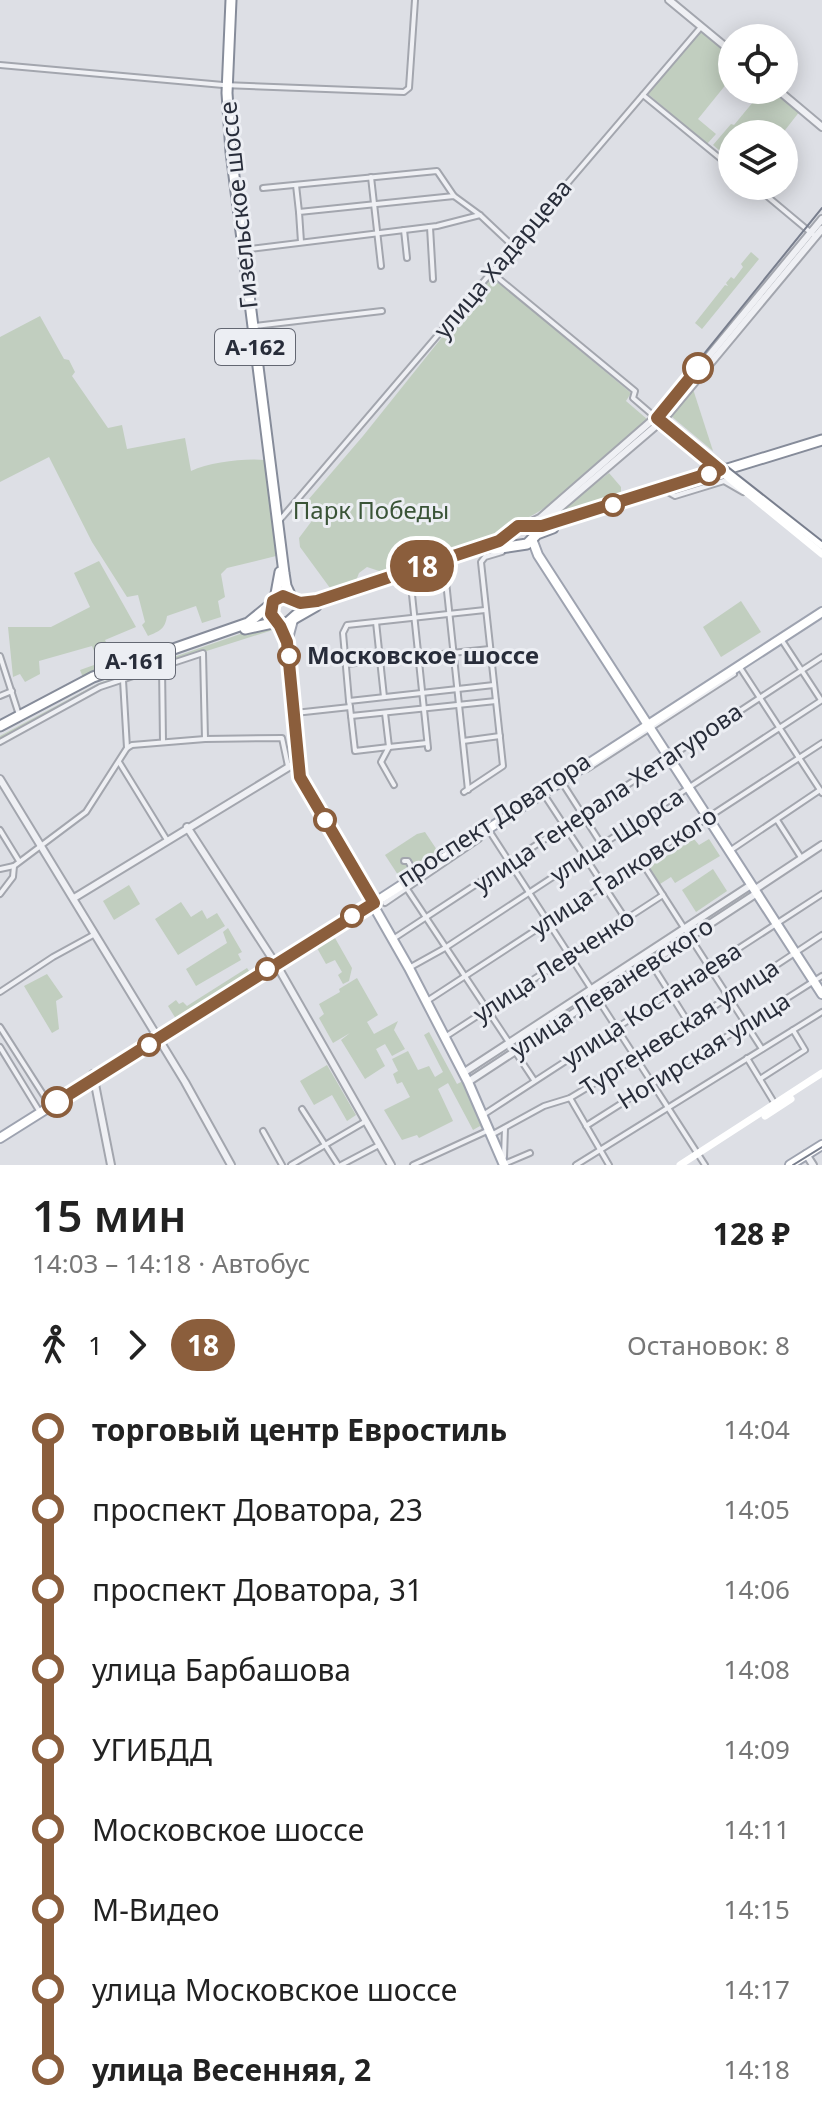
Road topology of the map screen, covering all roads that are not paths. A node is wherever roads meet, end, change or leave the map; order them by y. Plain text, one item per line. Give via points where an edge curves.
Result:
1 (229, 0) edge
2 (415, 0) edge
3 (669, 0) edge
4 (701, 27) junction
5 (718, 41) edge
6 (0, 65) edge
7 (225, 85) junction
8 (643, 95) junction
9 (795, 104) edge
10 (822, 127) edge
11 (718, 157) edge
12 (371, 177) junction
13 (296, 185) junction
14 (263, 188) dead end
15 (454, 196) junction
16 (772, 200) edge
17 (373, 204) junction
18 (299, 212) junction
19 (480, 215) junction
20 (822, 219) edge
21 (430, 227) junction
22 (822, 229) edge
23 (404, 230) junction
24 (377, 233) junction
25 (816, 237) edge
26 (301, 242) junction
27 (514, 247) junction
28 (250, 249) dead end
29 (407, 258) dead end
30 (381, 266) dead end
31 (492, 273) junction
32 (433, 279) dead end
33 (382, 311) dead end
34 (253, 326) junction
35 (660, 420) junction
36 (265, 437) junction
37 (822, 443) edge
38 (725, 471) junction
39 (734, 484) junction
40 (668, 492) junction
41 (278, 523) junction
42 (527, 534) junction
43 (822, 545) edge
44 (822, 554) edge
45 (293, 599) junction
46 (273, 601) junction
47 (486, 610) junction
48 (822, 611) edge
49 (449, 614) junction
50 (413, 618) junction
51 (294, 619) junction
52 (278, 622) junction
53 (376, 622) junction
54 (287, 642) junction
55 (783, 642) junction
56 (490, 649) junction
57 (453, 653) junction
58 (0, 656) edge
59 (417, 657) junction
60 (822, 657) edge
61 (380, 661) junction
62 (346, 664) junction
63 (162, 667) junction
64 (741, 669) junction
65 (802, 670) junction
66 (123, 680) junction
67 (494, 685) junction
68 (457, 690) junction
69 (12, 691) junction
70 (421, 693) junction
71 (0, 696) edge
72 (384, 697) junction
73 (760, 697) junction
74 (496, 701) junction
75 (822, 701) edge
76 (349, 704) junction
77 (458, 705) junction
78 (422, 709) junction
79 (293, 713) junction
80 (385, 713) junction
81 (19, 715) junction
82 (351, 716) junction
83 (646, 725) junction
84 (780, 728) junction
85 (0, 729) edge
86 (500, 736) junction
87 (205, 739) junction
88 (462, 741) junction
89 (0, 742) edge
90 (163, 742) junction
91 (822, 743) edge
92 (389, 747) junction
93 (127, 748) junction
94 (799, 758) junction
95 (669, 759) junction
96 (119, 762) junction
97 (297, 762) junction
98 (288, 766) junction
99 (0, 779) edge
100 (563, 784) junction
101 (394, 785) dead end
102 (688, 788) junction
103 (821, 791) edge
104 (545, 796) junction
105 (583, 815) junction
106 (708, 819) junction
107 (777, 820) junction
108 (187, 827) junction
109 (566, 827) junction
110 (0, 830) edge
111 (490, 832) junction
112 (2, 839) edge
113 (167, 840) junction
114 (42, 845) junction
115 (602, 845) junction
116 (822, 845) edge
117 (729, 851) junction
118 (585, 857) junction
119 (802, 859) junction
120 (19, 861) junction
121 (404, 861) dead end
122 (641, 861) junction
123 (511, 864) junction
124 (14, 866) junction
125 (0, 869) edge
126 (414, 872) junction
127 (603, 885) junction
128 (407, 889) junction
129 (754, 889) junction
130 (530, 893) junction
131 (0, 894) edge
132 (822, 894) edge
133 (663, 895) junction
134 (74, 898) junction
135 (373, 901) junction
136 (385, 903) dead end
137 (426, 919) junction
138 (626, 919) junction
139 (548, 922) junction
140 (777, 924) junction
141 (684, 929) junction
142 (95, 934) junction
143 (822, 935) edge
144 (690, 937) junction
145 (393, 939) junction
146 (446, 947) junction
147 (796, 953) junction
148 (570, 955) junction
149 (273, 962) junction
150 (651, 963) junction
151 (409, 968) junction
152 (710, 968) junction
153 (466, 975) junction
154 (818, 978) edge
155 (592, 990) junction
156 (0, 992) edge
157 (671, 994) junction
158 (822, 994) edge
159 (729, 997) junction
160 (598, 998) junction
161 (427, 1001) junction
162 (488, 1009) junction
163 (822, 1012) edge
164 (689, 1023) junction
165 (745, 1023) junction
166 (0, 1027) edge
167 (617, 1028) junction
168 (793, 1029) junction
169 (157, 1037) junction
170 (445, 1037) junction
171 (510, 1043) junction
172 (0, 1047) edge
173 (762, 1049) junction
174 (515, 1051) junction
175 (636, 1058) junction
176 (747, 1058) junction
177 (94, 1076) junction
178 (822, 1076) edge
179 (466, 1077) junction
180 (760, 1079) junction
181 (534, 1080) junction
182 (653, 1083) junction
183 (570, 1098) junction
184 (53, 1099) junction
185 (775, 1104) junction
186 (670, 1108) junction
187 (38, 1109) junction
188 (302, 1109) dead end
189 (483, 1115) junction
190 (366, 1121) junction
191 (586, 1126) junction
192 (505, 1128) junction
193 (263, 1131) dead end
194 (490, 1132) junction
195 (0, 1135) edge
196 (325, 1144) junction
197 (379, 1145) junction
198 (822, 1147) edge
199 (601, 1149) junction
200 (530, 1153) dead end
201 (701, 1159) edge
202 (809, 1159) edge
203 (503, 1164) edge
204 (111, 1165) edge
205 (231, 1165) edge
206 (282, 1165) edge
207 (291, 1165) edge
208 (340, 1165) edge
209 (391, 1165) edge
210 (413, 1165) edge
211 (576, 1165) edge
212 (609, 1165) edge
213 (680, 1165) edge
214 (689, 1165) edge
215 (790, 1165) edge
216 (798, 1165) edge

1 - 7 highway, Гизельское шоссе / А-162
2 - 7 street via 409,88 404,92
3 - 4 street
4 - 5 street
4 - 8 street, улица Хадарцева
6 - 7 street
7 - 34 highway, Гизельское шоссе / А-162
7 - 36 highway, Гизельское шоссе / А-162 via 228,152
8 - 11 street
8 - 27 street, улица Хадарцева
9 - 10 street
12 - 13 street
12 - 15 street via 437,171
12 - 17 street
13 - 14 street
13 - 18 street
15 - 17 street
15 - 19 street
16 - 25 street
17 - 18 street
17 - 24 street
18 - 26 street
19 - 21 street
19 - 27 street
20 - 25 street
21 - 23 street
21 - 32 street
22 - 25 street
23 - 24 street
23 - 29 street
24 - 26 street
24 - 30 street
25 - 35 street
26 - 28 street
27 - 31 street, улица Хадарцева
31 - 35 street via 635,391 635,400
31 - 41 street, улица Хадарцева
33 - 34 street
34 - 36 highway, Гизельское шоссе / А-162
35 - 38 street
35 - 42 street
35 - 42 street
36 - 41 highway, Гизельское шоссе / А-162
36 - 46 highway, Гизельское шоссе / А-162 via 280,572
37 - 38 highway, А-161
38 - 39 main road
38 - 40 highway, А-161
38 - 42 highway, А-161
38 - 43 main road
39 - 40 street via 720,482 675,496
39 - 44 main road
40 - 42 highway, А-161
41 - 45 highway, Гизельское шоссе / А-162
42 - 45 highway, А-161 via 307,603
42 - 47 street via 481,559
42 - 51 highway, А-161 via 311,607
42 - 83 main road
45 - 46 highway, А-161
45 - 51 highway
46 - 52 highway via 271,614
46 - 81 highway, А-161 via 248,623 102,673
47 - 49 street
47 - 56 street
48 - 55 street
48 - 83 main road, проспект Доватора
49 - 50 street
49 - 50 street via 445,572 411,585
49 - 57 street
50 - 53 street
50 - 59 street
51 - 52 highway, А-161
51 - 54 main road
52 - 54 main road
52 - 85 highway, А-161 via 105,678
53 - 61 street
53 - 62 street via 345,626
54 - 79 main road
55 - 64 street
55 - 65 street
56 - 57 street
56 - 67 street
57 - 59 street
57 - 68 street
58 - 69 street
59 - 61 street
59 - 70 street
60 - 65 street, улица Генерала Хетагурова
61 - 62 street
61 - 72 street
62 - 76 street
63 - 66 street
63 - 87 street via 203,653
63 - 90 street
64 - 73 street
64 - 83 street
65 - 73 street, улица Генерала Хетагурова
65 - 75 street
66 - 89 street via 100,687
66 - 93 street
67 - 68 street
67 - 74 street
68 - 70 street
68 - 77 street
69 - 71 street
69 - 81 street
70 - 72 street
70 - 78 street
72 - 76 street
73 - 84 street
73 - 95 street, улица Генерала Хетагурова
74 - 77 street
74 - 86 street
75 - 84 street, улица Щорса
76 - 79 street
76 - 82 street
77 - 78 street
77 - 88 street
78 - 80 street
78 - 92 street via 427,746
79 - 97 main road
80 - 82 street
80 - 92 street
81 - 85 highway, А-161
82 - 92 street via 355,751
83 - 95 main road
83 - 100 street, проспект Доватора
83 - 126 main road, проспект Доватора
83 - 135 main road, проспект Доватора
84 - 94 street
84 - 102 street, улица Щорса
86 - 88 street
86 - 88 street via 503,766 466,791
87 - 90 street
87 - 98 street via 282,738
90 - 93 street
91 - 94 street, улица Галковского
92 - 101 street via 381,762
93 - 96 street
94 - 103 street
94 - 106 street, улица Галковского
95 - 102 main road
95 - 105 street, улица Генерала Хетагурова
96 - 113 street
96 - 114 street via 86,812
97 - 98 street
97 - 135 main road via 304,785
98 - 108 street
99 - 114 street
100 - 104 street, проспект Доватора
100 - 105 street
102 - 106 main road
102 - 115 street, улица Щорса
103 - 107 street
104 - 109 street
104 - 111 street, проспект Доватора
105 - 109 street, улица Генерала Хетагурова
105 - 115 street
106 - 117 main road
106 - 122 street, улица Галковского
107 - 117 street
107 - 119 street
108 - 113 street
108 - 149 street
109 - 118 street
109 - 123 street, улица Генерала Хетагурова
110 - 112 street
111 - 123 street
111 - 128 street, проспект Доватора
112 - 120 street
113 - 134 street
114 - 120 street
114 - 134 street
115 - 118 street, улица Щорса
116 - 119 street, улица Леваневского
117 - 129 main road
118 - 127 street
118 - 130 street, улица Щорса
119 - 129 street, улица Леваневского
120 - 124 street
121 - 126 street
122 - 127 street, улица Галковского
122 - 133 street
123 - 130 street
123 - 137 street, улица Генерала Хетагурова
124 - 125 street
124 - 131 street via 13,877
126 - 135 main road, проспект Доватора
127 - 138 street
127 - 139 street, улица Галковского
128 - 136 street, проспект Доватора
128 - 137 street
129 - 140 main road
129 - 141 street, улица Леваневского
129 - 144 street, улица Леваневского
130 - 139 street
130 - 146 street, улица Щорса
132 - 140 street, улица Костанаева
133 - 138 street, улица Левченко
133 - 141 street
134 - 142 street
135 - 145 main road
135 - 149 main road, проспект Доватора
137 - 145 street, улица Генерала Хетагурова
137 - 146 street
138 - 148 street, улица Левченко
139 - 148 street
139 - 153 street, улица Галковского
140 - 147 main road
140 - 152 street, улица Костанаева
141 - 144 street
141 - 155 street, улица Леваневского
142 - 156 street
142 - 169 street
143 - 147 street, Тургеневская улица
144 - 150 street, улица Леваневского
144 - 152 street
145 - 151 main road
146 - 151 street, улица Щорса
146 - 153 street
147 - 154 main road
147 - 159 street, Тургеневская улица
148 - 155 street
148 - 162 street, улица Левченко
149 - 169 main road, проспект Доватора
149 - 190 street
150 - 157 street
150 - 160 street, улица Леваневского
151 - 161 main road
152 - 157 street, улица Костанаева
152 - 159 street
153 - 161 street, улица Галковского
153 - 162 street
154 - 158 main road
154 - 165 street, Ногирская улица
155 - 160 street
155 - 171 street, улица Леваневского
157 - 164 street
157 - 167 street, улица Костанаева
159 - 164 street, Тургеневская улица
159 - 165 street
160 - 167 street
160 - 174 street, улица Леваневского
161 - 170 main road
162 - 170 street, улица Левченко
162 - 171 street
163 - 168 street
164 - 175 street, Тургеневская улица
165 - 173 street
165 - 182 street, Ногирская улица
166 - 184 street
167 - 175 street
167 - 181 street, улица Костанаева
168 - 173 street
168 - 180 street via 805,1050
169 - 177 main road, проспект Доватора
169 - 205 street
170 - 179 main road
171 - 174 street
171 - 179 street, улица Леваневского
172 - 187 street
173 - 176 street
174 - 179 street, улица Леваневского
174 - 181 street
175 - 182 street
175 - 183 street, Тургеневская улица
176 - 180 street
176 - 186 street
177 - 184 main road, проспект Доватора
177 - 195 main road, проспект Доватора
177 - 204 street
178 - 185 main road
178 - 201 main road
179 - 189 main road
180 - 185 street
181 - 189 street, улица Костанаева
182 - 186 street
182 - 191 street, Ногирская улица
183 - 191 street
183 - 192 street, Тургеневская улица
184 - 187 main road, проспект Доватора
185 - 201 main road
186 - 199 street
186 - 201 street
187 - 195 main road, проспект Доватора
188 - 196 street
189 - 194 main road
190 - 196 street
190 - 197 street
191 - 199 street
192 - 194 street, Тургеневская улица
192 - 203 street
193 - 206 street
194 - 203 main road
194 - 210 street, Тургеневская улица
196 - 207 street
196 - 208 street
197 - 208 street
197 - 209 street
198 - 202 main road
199 - 211 street
199 - 212 street
200 - 203 street
201 - 213 main road
201 - 214 main road
202 - 215 main road
202 - 216 main road

